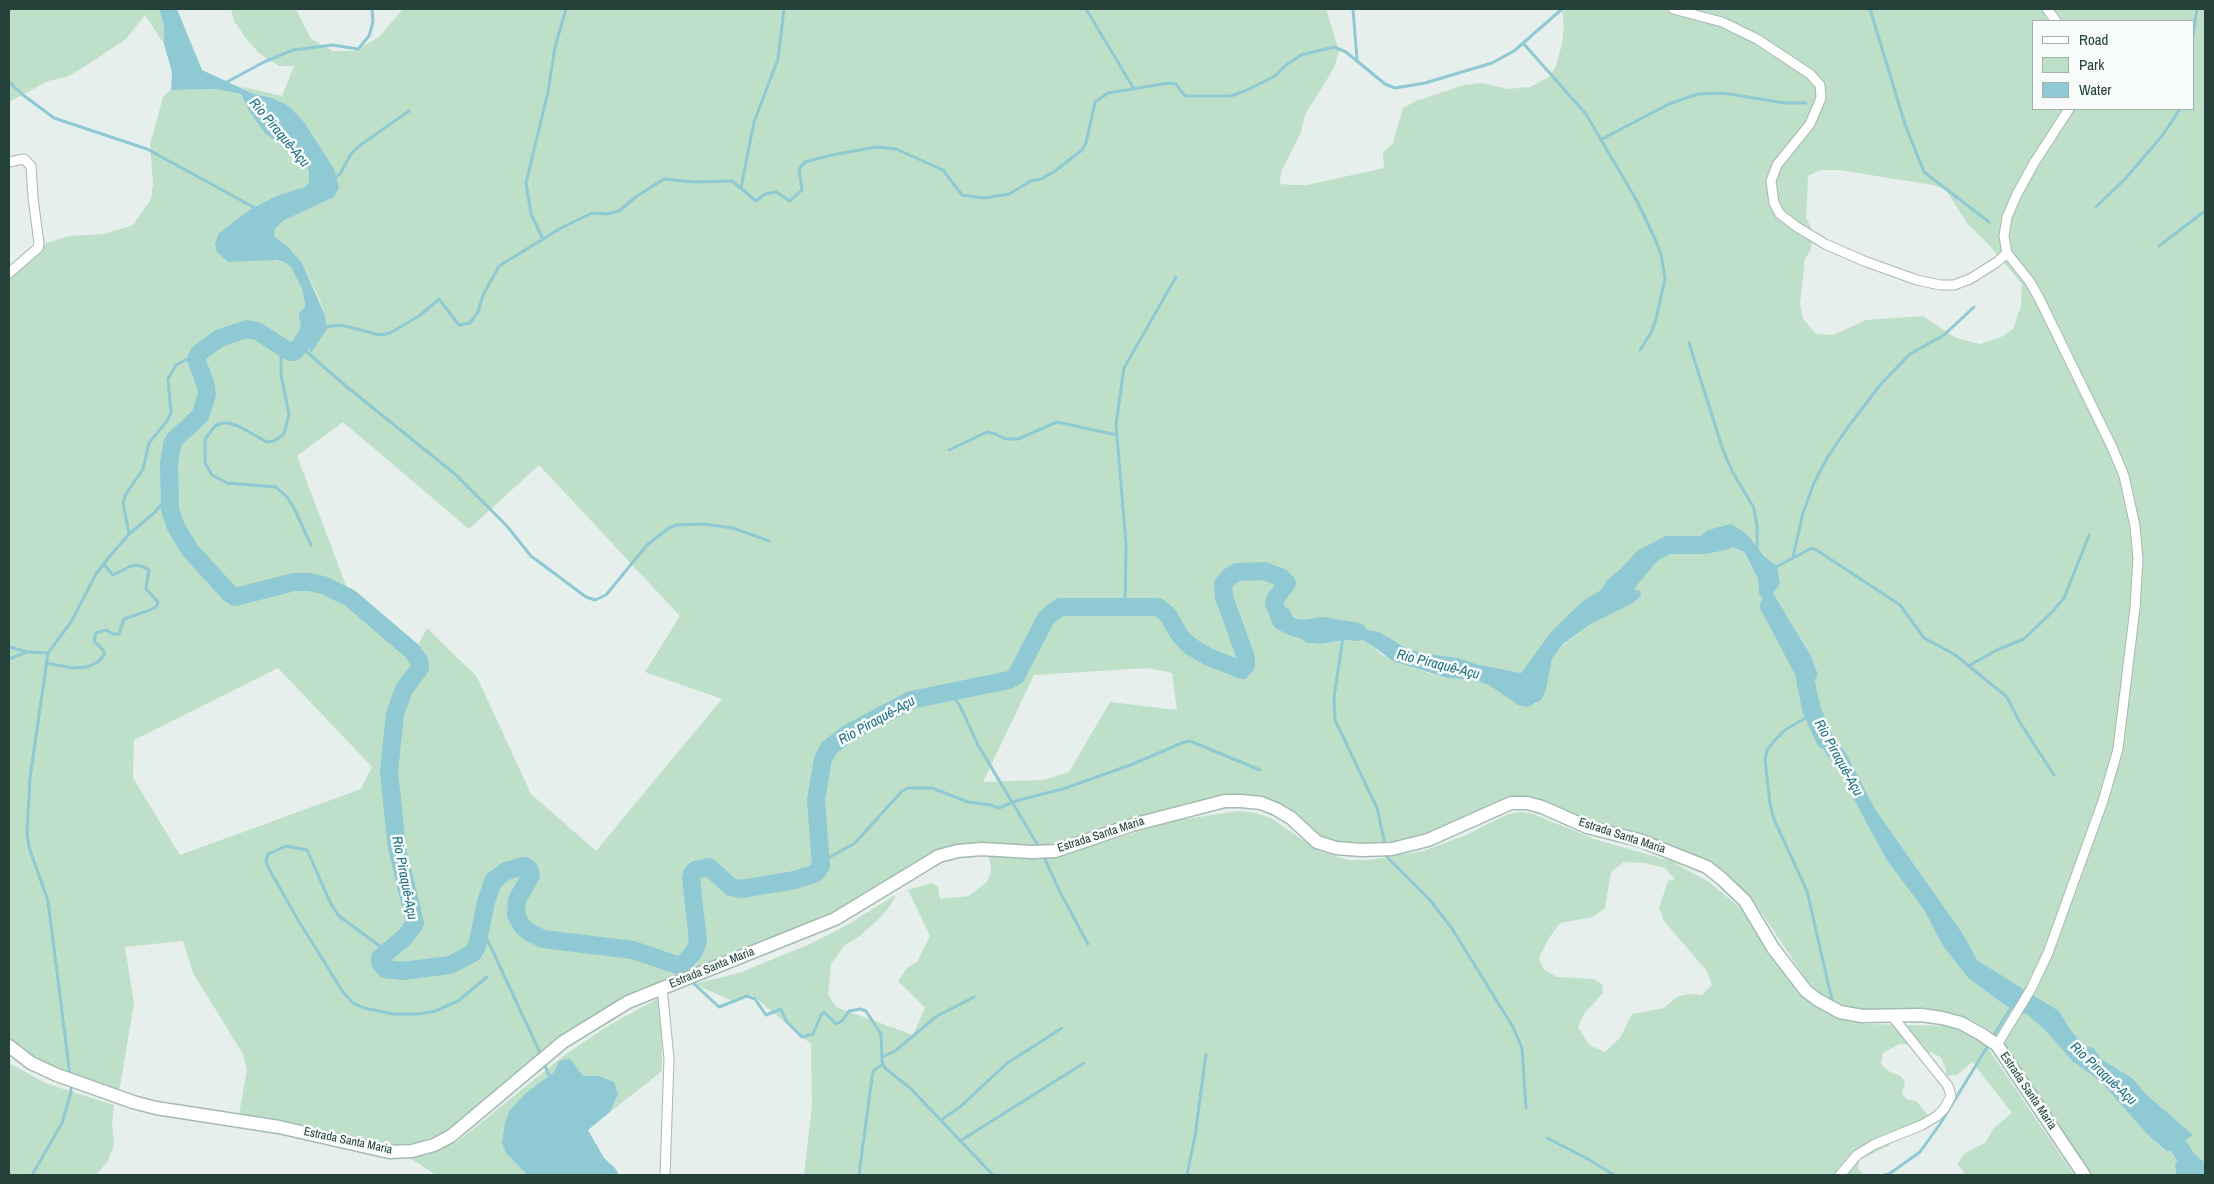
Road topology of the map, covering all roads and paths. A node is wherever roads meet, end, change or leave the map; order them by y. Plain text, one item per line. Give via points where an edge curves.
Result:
1 (1673, 9) edge
2 (2047, 9) edge
3 (2055, 20) edge
4 (2068, 110) edge
5 (9, 162) edge
6 (2006, 252) junction
7 (9, 273) edge
8 (662, 987) junction
9 (1892, 1016) junction
10 (1997, 1045) junction
11 (9, 1046) edge
12 (665, 1175) edge
13 (1840, 1175) edge
14 (2084, 1175) edge

1 - 6 street via 1722,22 1757,39 1810,74 1820,85 1821,98 1810,124 1777,165 1772,181 1774,203 1780,214 1797,227 1864,261 1940,285 1970,280
2 - 3 street
4 - 6 street via 2016,194 2007,217
5 - 7 street via 24,159 31,166 39,243 38,248
6 - 10 street via 2039,298 2112,447 2124,476 2135,526 2138,559 2118,749 2104,802 2064,913 2031,989
8 - 9 street, Estrada Santa Maria via 835,919 939,856 958,851 1054,851 1132,825 1225,801 1261,803 1276,809 1317,842 1336,848 1392,849 1428,840 1505,806 1527,803 1542,806 1587,827 1646,843 1707,868 1745,901 1773,948 1806,991 1840,1012
8 - 11 street, Estrada Santa Maria via 628,1002 563,1042 451,1136 412,1151 389,1152 279,1126 156,1108 57,1075 31,1063
8 - 12 street via 669,1059
9 - 10 street, Estrada Santa Maria via 1921,1015 1961,1023
9 - 13 street via 1948,1086 1951,1096 1937,1116 1875,1144 1857,1155
10 - 14 street, Estrada Santa Maria

